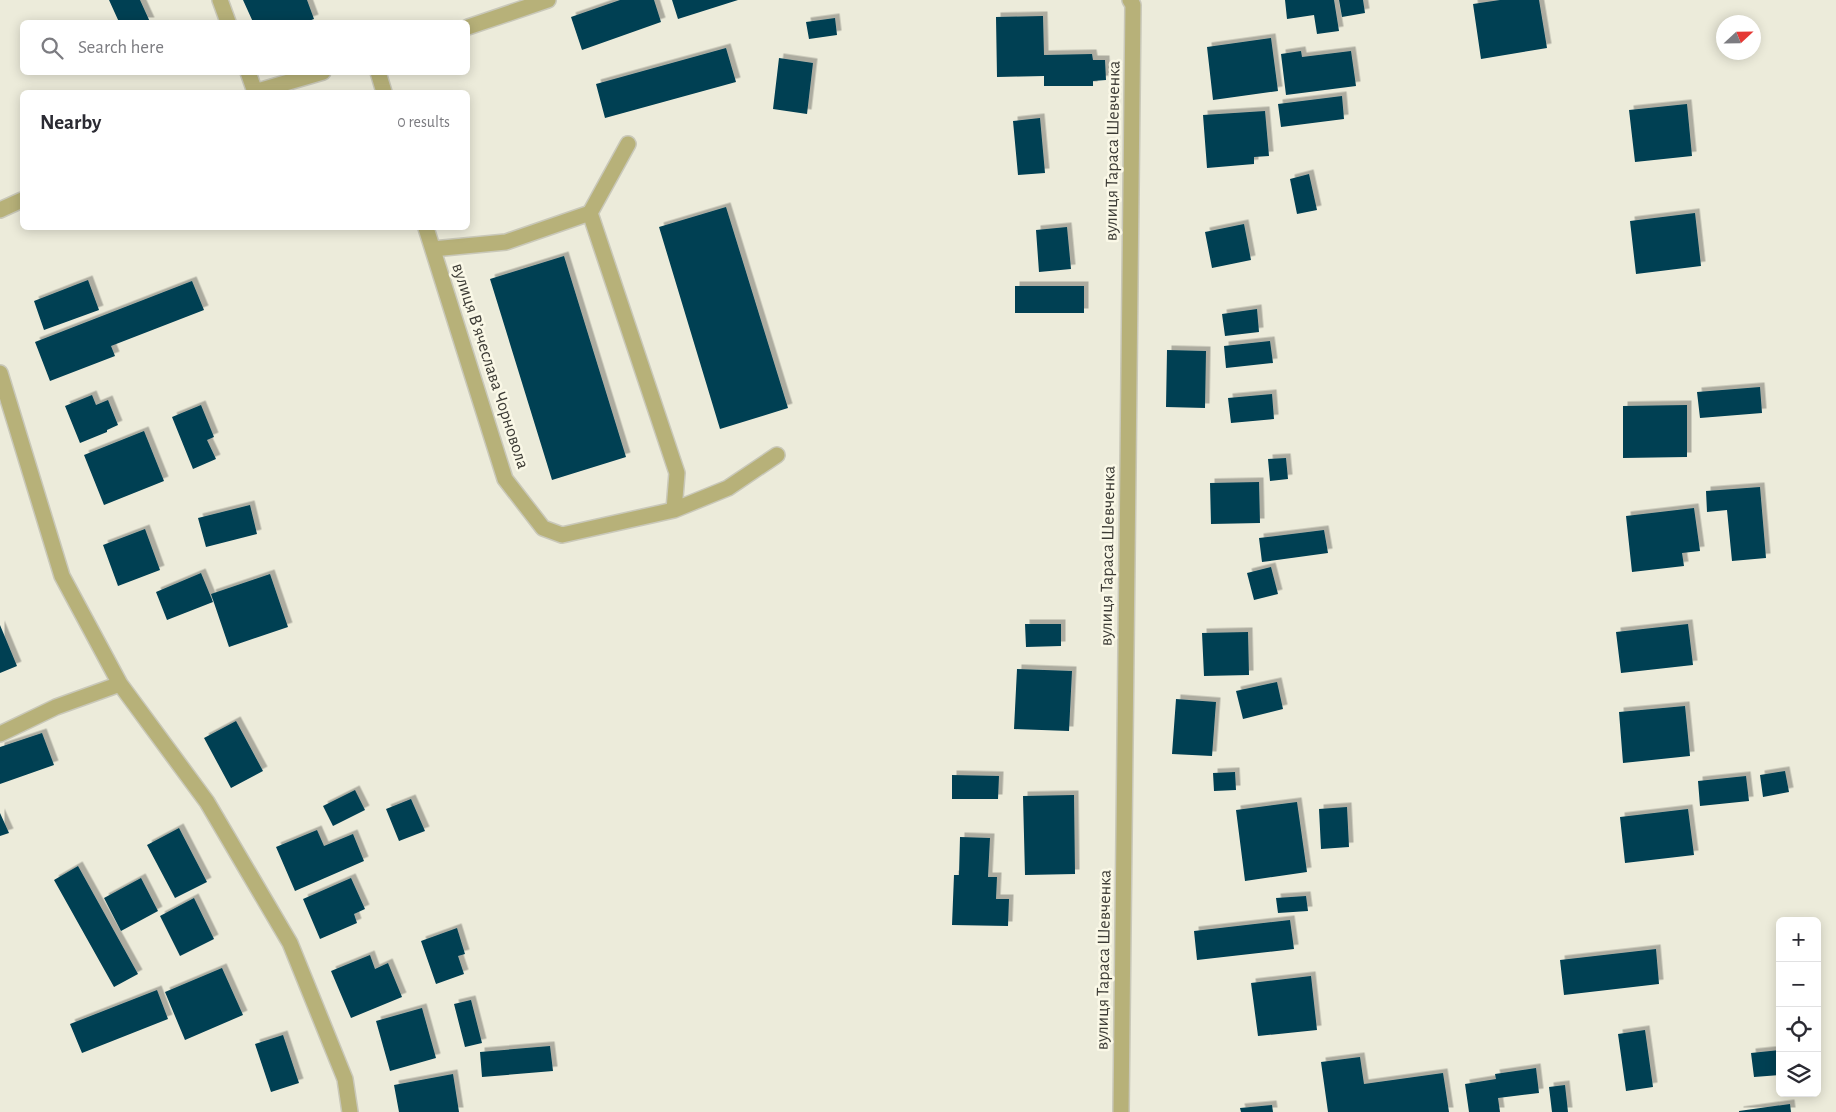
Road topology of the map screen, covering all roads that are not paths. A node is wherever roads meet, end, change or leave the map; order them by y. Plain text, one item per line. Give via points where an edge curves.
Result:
1 (220, 0) edge
2 (548, 0) edge
3 (1130, 0) edge
4 (227, 20) edge
5 (470, 26) edge
6 (249, 75) edge
7 (313, 75) edge
8 (379, 75) edge
9 (253, 90) edge
10 (261, 90) edge
11 (383, 90) edge
12 (628, 144) dead end
13 (20, 201) edge
14 (0, 210) edge
15 (590, 214) junction
16 (427, 230) edge
17 (433, 249) junction
18 (0, 373) edge
19 (777, 455) dead end
20 (674, 510) junction
21 (120, 684) junction
22 (0, 734) edge
23 (350, 1112) edge
24 (1121, 1112) edge

1 - 4 street
2 - 5 street
3 - 24 street, вулиця Тараса Шевченка via 1133,5
6 - 9 street
7 - 10 street
8 - 11 street
12 - 15 street
13 - 14 street
15 - 17 street, вулиця Вʼячеслава Чорновола via 506,242
15 - 20 street via 676,473
16 - 17 street, вулиця Вʼячеслава Чорновола
17 - 20 street, вулиця Вʼячеслава Чорновола via 506,479 543,528 562,535
18 - 21 street via 62,576
19 - 20 street, вулиця Вʼячеслава Чорновола via 728,488
21 - 22 street via 56,707
21 - 23 street via 207,802 290,943 344,1079

